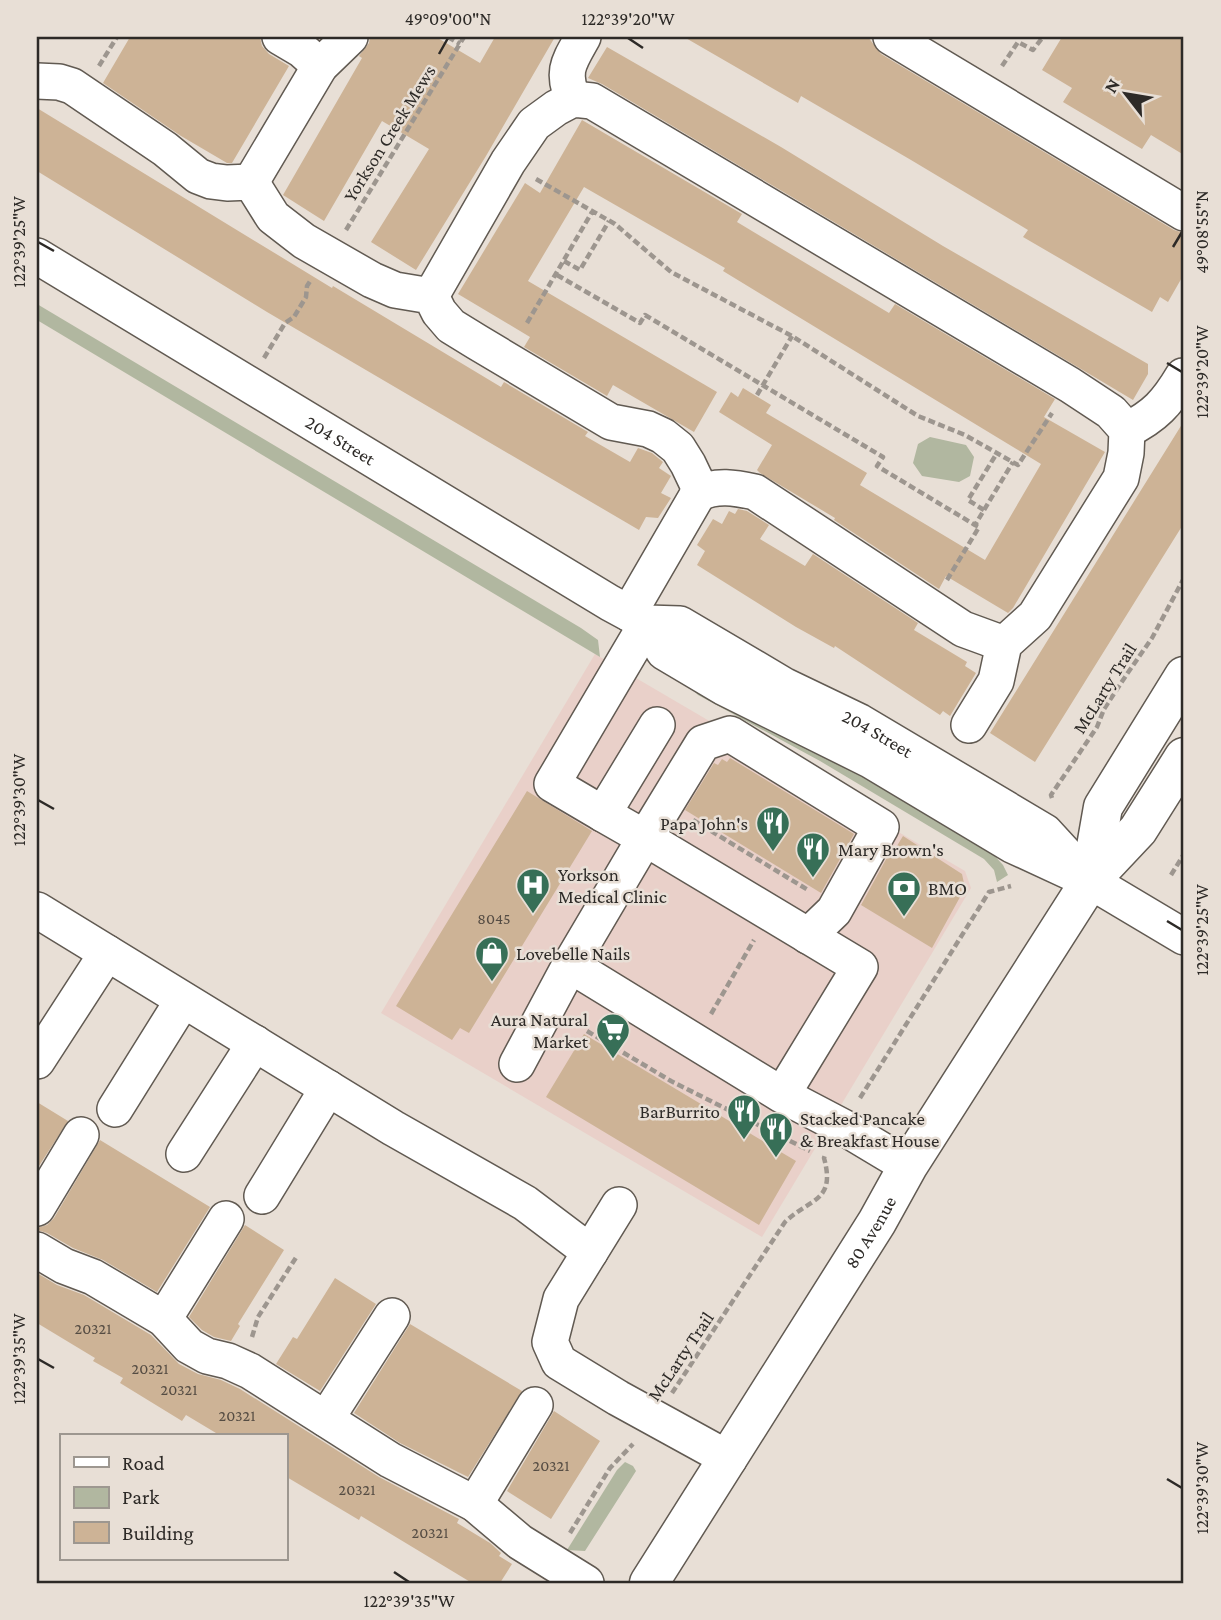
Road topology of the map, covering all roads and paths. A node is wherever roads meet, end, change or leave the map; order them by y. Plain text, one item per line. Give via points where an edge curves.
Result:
1 (280, 37) edge
2 (350, 37) edge
3 (448, 37) edge
4 (464, 37) edge
5 (583, 37) edge
6 (891, 37) edge
7 (1042, 37) edge
8 (460, 44) junction
9 (320, 66) junction
10 (37, 81) edge
11 (985, 94) junction
12 (573, 99) junction
13 (508, 162) junction
14 (251, 182) junction
15 (592, 212) junction
16 (1184, 213) edge
17 (609, 221) junction
18 (345, 232) dead end
19 (37, 256) edge
20 (564, 261) junction
21 (557, 275) junction
22 (313, 277) dead end
23 (431, 296) junction
24 (527, 323) dead end
25 (792, 337) junction
26 (1183, 376) edge
27 (248, 384) junction
28 (763, 385) junction
29 (1070, 386) junction
30 (757, 395) dead end
31 (1127, 430) junction
32 (997, 453) junction
33 (1013, 462) junction
34 (698, 494) junction
35 (984, 510) junction
36 (975, 525) junction
37 (1184, 578) edge
38 (931, 608) junction
39 (638, 618) junction
40 (1003, 644) junction
41 (1184, 676) edge
42 (657, 725) dead end
43 (969, 725) dead end
44 (1184, 757) edge
45 (1054, 803) dead end
46 (603, 814) junction
47 (685, 815) dead end
48 (645, 838) junction
49 (1184, 854) edge
50 (1171, 875) dead end
51 (1090, 881) junction
52 (1011, 887) dead end
53 (37, 910) edge
54 (770, 913) junction
55 (808, 936) junction
56 (1184, 937) edge
57 (107, 953) junction
58 (570, 965) junction
59 (183, 1000) junction
60 (587, 1031) dead end
61 (694, 1041) junction
62 (255, 1044) junction
63 (37, 1060) edge
64 (517, 1064) dead end
65 (671, 1081) junction
66 (328, 1088) junction
67 (782, 1095) junction
68 (858, 1101) dead end
69 (115, 1109) dead end
70 (81, 1135) dead end
71 (828, 1152) dead end
72 (184, 1154) dead end
73 (824, 1158) junction
74 (908, 1166) junction
75 (262, 1196) dead end
76 (619, 1205) dead end
77 (37, 1208) edge
78 (226, 1219) dead end
79 (37, 1250) edge
80 (590, 1252) junction
81 (297, 1256) dead end
82 (392, 1316) dead end
83 (164, 1319) junction
84 (235, 1364) junction
85 (535, 1405) dead end
86 (655, 1418) junction
87 (326, 1419) junction
88 (729, 1459) junction
89 (475, 1504) junction
90 (551, 1562) junction
91 (586, 1583) edge
92 (649, 1583) edge

1 - 9 street
2 - 9 street
3 - 8 path
4 - 8 path, Yorkson Creek Mews
5 - 12 street via 565,80
6 - 11 street
7 - 11 path via 1033,50 1017,43
8 - 18 path, Yorkson Creek Mews
9 - 14 street
10 - 14 street via 72,86 198,176 227,183
11 - 16 street
12 - 13 street via 534,124
12 - 29 street via 592,101
13 - 15 path
13 - 23 street
14 - 23 street via 273,217 304,241 372,281
15 - 17 path
15 - 20 path
17 - 20 path via 580,270
17 - 25 path via 671,272
19 - 27 street, 204 Street
20 - 21 path
21 - 24 path
21 - 28 path via 640,323 645,315
22 - 27 path via 306,298
23 - 34 street via 452,326 477,342 611,422 663,436 688,464
25 - 28 path
25 - 32 path via 918,416
26 - 31 street via 1161,408
27 - 39 street, 204 Street
28 - 30 path
28 - 36 path via 883,457 877,466
29 - 31 street via 1111,412
29 - 33 path via 1018,465
31 - 40 street via 1121,478 1035,616
32 - 33 path
32 - 35 path via 968,500
33 - 35 path
34 - 38 street via 712,488 755,492
34 - 39 street
35 - 36 path
36 - 38 path via 979,527
37 - 45 path, McLarty Trail via 1152,638 1051,795
38 - 40 street via 963,629
39 - 46 street via 552,784
39 - 51 street, 204 Street via 680,624 860,722 1045,831
40 - 43 street via 996,681
41 - 51 main road, 80 Avenue via 1104,807
42 - 46 street
44 - 51 main road, 80 Avenue via 1138,830
46 - 48 street
47 - 54 path via 790,879
48 - 54 street
48 - 55 street via 703,743 730,734 881,827 834,911
48 - 58 street
49 - 50 path
51 - 56 street, 204 Street
51 - 74 main road, 80 Avenue
52 - 68 path via 989,892
53 - 57 street
54 - 55 street
54 - 61 path
55 - 67 street via 860,967
57 - 59 street
57 - 63 street
58 - 61 street
58 - 64 street
59 - 62 street
59 - 69 street
60 - 65 path
61 - 65 path
61 - 67 street
62 - 66 street
62 - 72 street
65 - 73 path
66 - 75 street
66 - 80 street via 525,1203
67 - 74 street
70 - 77 street
71 - 73 path
73 - 86 path, McLarty Trail via 828,1172 819,1198 785,1222
74 - 88 main road, 80 Avenue
76 - 80 street
78 - 83 street
79 - 83 street
80 - 86 street via 561,1299 550,1342 559,1362
81 - 84 path
82 - 87 street
83 - 84 street via 189,1346
84 - 87 street
85 - 89 street
86 - 88 street
86 - 90 path, McLarty Trail via 610,1468
87 - 89 street via 390,1460
88 - 92 main road, 80 Avenue
89 - 90 street
90 - 91 street

